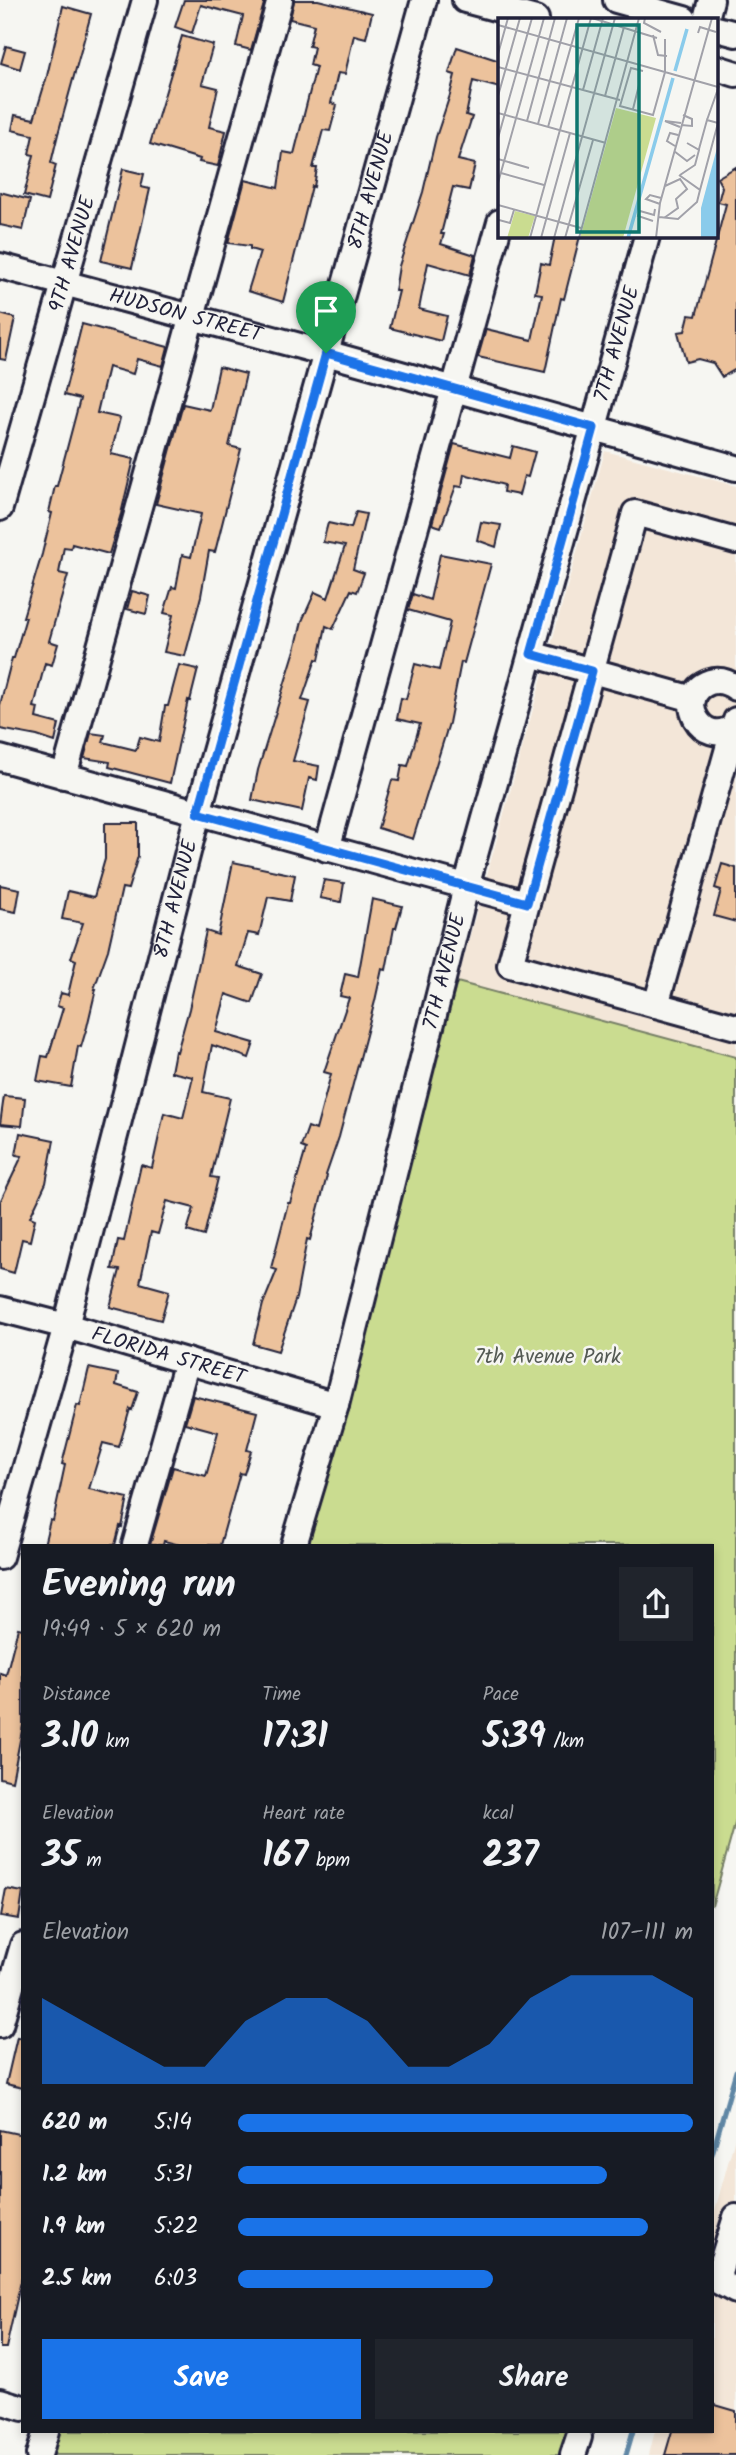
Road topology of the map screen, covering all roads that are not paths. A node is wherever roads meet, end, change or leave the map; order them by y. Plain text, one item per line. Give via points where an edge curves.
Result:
1 (145, 0) edge
2 (280, 0) edge
3 (424, 0) edge
4 (465, 0) edge
5 (616, 0) edge
6 (711, 0) edge
7 (532, 18) edge
8 (680, 18) edge
9 (706, 18) edge
10 (718, 29) edge
11 (736, 34) edge
12 (718, 68) edge
13 (736, 74) edge
14 (498, 229) edge
15 (645, 238) edge
16 (0, 266) edge
17 (63, 284) junction
18 (192, 318) junction
19 (326, 353) junction
20 (454, 389) junction
21 (594, 428) junction
22 (736, 468) edge
23 (0, 508) edge
24 (736, 541) edge
25 (531, 654) junction
26 (592, 671) junction
27 (736, 688) edge
28 (693, 699) junction
29 (735, 723) edge
30 (0, 758) edge
31 (64, 776) junction
32 (198, 813) junction
33 (327, 849) junction
34 (466, 887) junction
35 (527, 903) junction
36 (656, 1005) junction
37 (736, 1027) edge
38 (0, 1309) edge
39 (66, 1326) junction
40 (187, 1361) junction
41 (336, 1405) junction
42 (135, 1544) edge
43 (294, 1544) edge
44 (0, 1557) edge
45 (21, 1952) edge
46 (0, 2025) edge
47 (736, 2217) edge
48 (736, 2291) edge
49 (0, 2401) edge
50 (21, 2407) edge
51 (45, 2433) edge
52 (39, 2455) edge

1 - 17 street, 9TH AVENUE
2 - 18 street
3 - 19 street, 8TH AVENUE
4 - 7 street
5 - 8 street
6 - 9 street
10 - 11 street
12 - 13 street
14 - 20 street
15 - 21 street, 7TH AVENUE
16 - 17 street, HUDSON STREET
17 - 18 street, HUDSON STREET
17 - 23 street, 9TH AVENUE
18 - 19 street, HUDSON STREET
18 - 31 street
19 - 20 street, HUDSON STREET
19 - 32 street, 8TH AVENUE
20 - 21 street, HUDSON STREET
20 - 33 street
21 - 22 street, HUDSON STREET
21 - 25 street, 7TH AVENUE
24 - 26 street via 635,513
25 - 26 street
25 - 34 street, 7TH AVENUE
26 - 28 street
26 - 35 street
27 - 28 street via 715,681 697,690
28 - 29 street via 692,710 702,727 721,732
29 - 36 street
30 - 31 street
31 - 32 street
32 - 33 street
32 - 39 street, 8TH AVENUE
33 - 34 street
34 - 35 street
34 - 41 street, 7TH AVENUE
35 - 36 street via 510,965
36 - 37 street
38 - 39 street, FLORIDA STREET
39 - 40 street, FLORIDA STREET
39 - 44 street, 8TH AVENUE
40 - 41 street, FLORIDA STREET
40 - 42 street
41 - 43 street, 7TH AVENUE
45 - 46 street
47 - 48 street via 719,2272 721,2283
49 - 50 street
51 - 52 street

